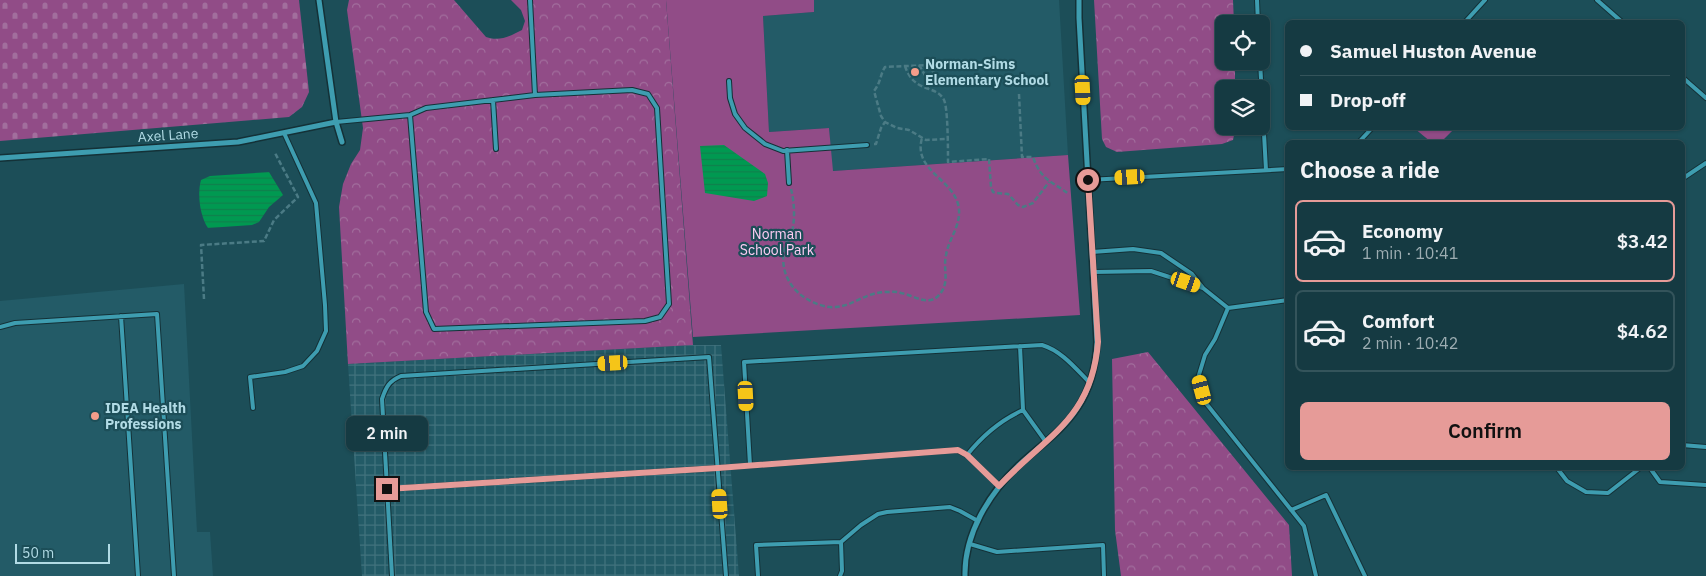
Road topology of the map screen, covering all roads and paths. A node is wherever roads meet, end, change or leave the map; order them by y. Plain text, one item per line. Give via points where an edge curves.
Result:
1 (319, 0) edge
2 (530, 0) edge
3 (1079, 0) edge
4 (1257, 0) edge
5 (1485, 0) edge
6 (1596, 0) edge
7 (1258, 15) edge
8 (1467, 20) edge
9 (1620, 20) edge
10 (905, 66) junction
11 (919, 66) junction
12 (1260, 70) edge
13 (926, 77) junction
14 (1685, 80) edge
15 (729, 81) dead end
16 (928, 89) junction
17 (1019, 94) dead end
18 (535, 95) junction
19 (1706, 98) edge
20 (493, 100) junction
21 (410, 115) junction
22 (336, 122) junction
23 (885, 122) junction
24 (1370, 130) edge
25 (284, 133) junction
26 (922, 138) junction
27 (947, 139) junction
28 (1361, 140) edge
29 (342, 142) dead end
30 (867, 145) joint
31 (496, 149) dead end
32 (787, 150) junction
33 (275, 153) dead end
34 (0, 158) edge
35 (1706, 162) edge
36 (1285, 169) edge
37 (1266, 170) junction
38 (1685, 177) edge
39 (1088, 180) junction
40 (1048, 182) junction
41 (789, 183) joint
42 (1069, 194) dead end
43 (1092, 252) junction
44 (1093, 272) junction
45 (1202, 288) junction
46 (204, 300) dead end
47 (1285, 300) edge
48 (1228, 308) junction
49 (121, 316) junction
50 (0, 327) edge
51 (1020, 346) junction
52 (1090, 382) junction
53 (252, 408) dead end
54 (1023, 410) junction
55 (1046, 442) junction
56 (1685, 445) edge
57 (1706, 447) edge
58 (967, 455) junction
59 (750, 465) junction
60 (718, 468) junction
61 (1559, 470) edge
62 (1637, 470) edge
63 (1651, 470) edge
64 (1706, 485) edge
65 (999, 486) junction
66 (387, 489) junction
67 (1291, 510) junction
68 (978, 521) junction
69 (841, 542) junction
70 (970, 544) junction
71 (138, 576) edge
72 (174, 576) edge
73 (392, 576) edge
74 (726, 576) edge
75 (758, 576) edge
76 (840, 576) edge
77 (965, 576) edge
78 (1104, 576) edge
79 (1316, 576) edge
80 (1365, 576) edge

1 - 22 street
2 - 18 lane
3 - 39 street
4 - 7 lane
5 - 8 lane
6 - 9 lane
10 - 11 path
10 - 16 path via 914,82
10 - 23 path via 886,67 874,91
11 - 13 path
11 - 13 path via 929,65 934,73
12 - 37 lane
13 - 16 path
14 - 19 lane
15 - 32 lane via 735,114 745,128 765,144
16 - 27 path via 944,100
17 - 40 path via 1022,157 1033,157
18 - 20 lane
18 - 21 lane via 632,90 648,94 657,108 669,304 660,317 646,321 434,329 426,312
20 - 21 lane via 426,108
20 - 31 lane
21 - 22 lane
22 - 25 street, Axel Lane
22 - 29 street
23 - 26 path
23 - 30 path via 876,144
24 - 28 lane
25 - 34 street, Axel Lane via 238,142
25 - 53 lane via 316,203 326,331 317,351 303,366 250,377
26 - 27 path
26 - 41 path via 924,163 946,184 958,205 957,228 945,259 947,279 935,299 926,301 902,293 879,292 836,307 822,305 794,290 784,269 783,257 793,229 794,210
27 - 40 path via 948,162 989,158 993,192 1008,194 1018,205 1033,204
30 - 32 lane
32 - 41 lane
33 - 46 path via 298,197 274,220 264,241 201,245
35 - 38 lane
36 - 37 lane
37 - 39 lane
39 - 43 street
40 - 42 path
43 - 44 street
43 - 45 lane via 1133,249 1161,253 1192,274
44 - 45 lane via 1151,271
44 - 52 street via 1098,342
45 - 48 lane
47 - 48 lane
48 - 67 lane via 1205,355 1198,378 1205,402
49 - 50 lane via 15,323
49 - 71 lane
49 - 72 lane via 157,314
51 - 52 lane via 1050,348
51 - 54 lane
51 - 59 lane via 744,362
52 - 55 street via 1074,413
54 - 55 lane
54 - 58 lane via 985,435
55 - 65 street
56 - 57 lane
58 - 59 lane via 958,450
58 - 65 lane
59 - 60 lane
60 - 66 lane
60 - 66 lane via 709,357 401,376 391,380 382,399
60 - 74 lane
61 - 62 lane via 1568,481 1586,492 1608,493
63 - 64 lane via 1660,482
65 - 68 street
66 - 73 lane
67 - 79 lane via 1304,526
67 - 80 lane via 1326,495
68 - 69 lane via 950,507 887,512 861,525
68 - 70 street
69 - 75 lane via 756,545
69 - 76 lane
70 - 77 street
70 - 78 lane via 997,552 1103,545

